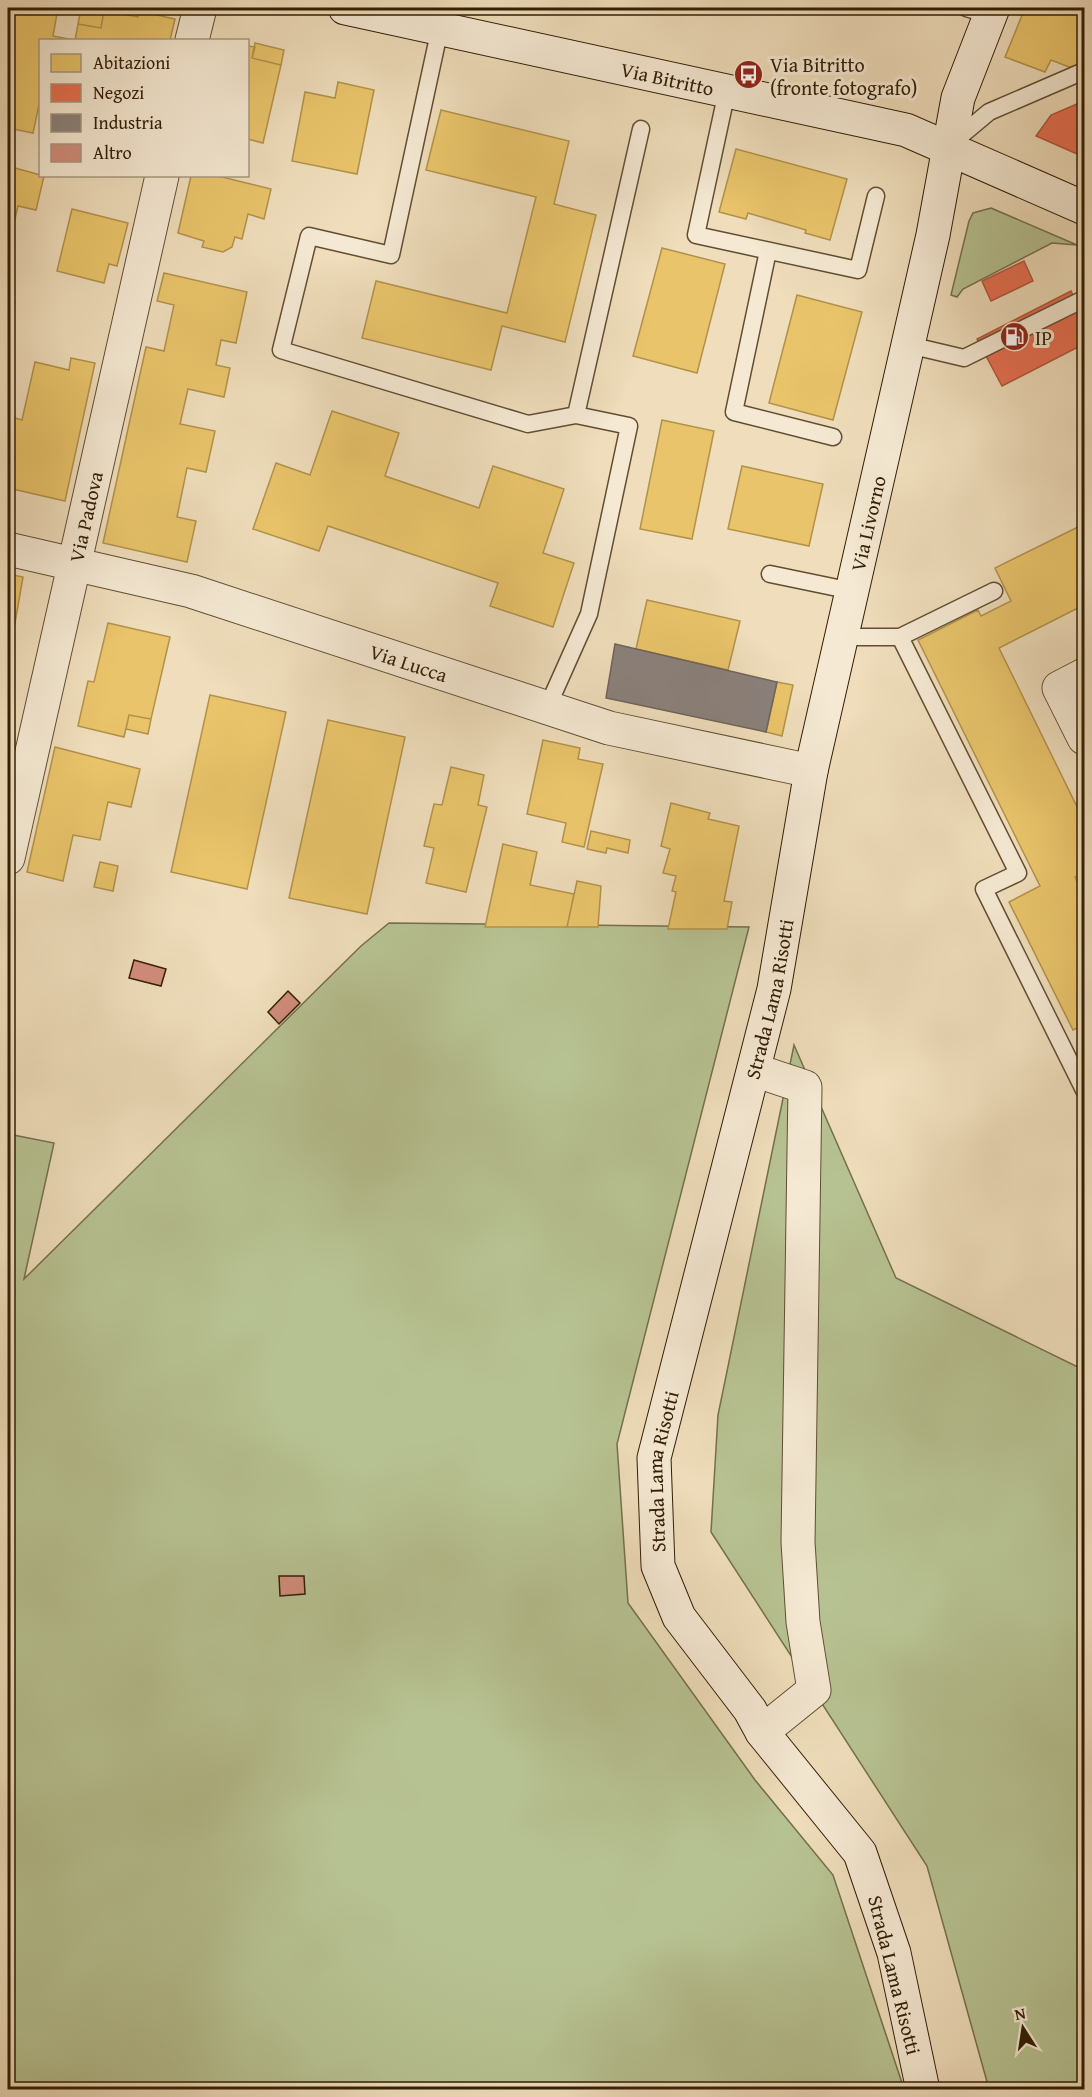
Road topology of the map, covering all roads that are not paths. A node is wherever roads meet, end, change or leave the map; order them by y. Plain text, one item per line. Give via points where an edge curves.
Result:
1 (200, 8) edge
2 (345, 8) edge
3 (983, 10) edge
4 (440, 28) junction
5 (192, 39) edge
6 (1084, 71) edge
7 (727, 91) junction
8 (641, 129) dead end
9 (948, 146) junction
10 (162, 177) edge
11 (876, 196) dead end
12 (1084, 208) edge
13 (768, 250) junction
14 (1084, 299) edge
15 (909, 345) junction
16 (576, 415) junction
17 (833, 437) dead end
18 (8, 549) edge
19 (75, 564) junction
20 (770, 574) dead end
21 (852, 591) junction
22 (994, 591) dead end
23 (841, 637) junction
24 (900, 637) junction
25 (1084, 675) edge
26 (548, 708) junction
27 (1084, 738) edge
28 (811, 771) junction
29 (8, 858) edge
30 (790, 900) joint
31 (754, 1070) junction
32 (1084, 1090) edge
33 (762, 1732) junction
34 (923, 2090) edge

1 - 5 street
2 - 4 street, Via Bitritto
3 - 9 street, Via Livorno
4 - 7 street, Via Bitritto
4 - 16 lane via 391,255 309,236 281,350 528,424
6 - 9 lane via 989,112
7 - 9 street, Via Bitritto via 906,130
7 - 13 lane via 696,235
8 - 16 lane
9 - 12 street, Via Bitritto
9 - 15 street, Via Livorno
10 - 19 street, Via Padova
11 - 13 lane via 858,270
13 - 17 lane via 734,411
14 - 15 lane via 964,358
15 - 21 street, Via Livorno
16 - 26 lane via 629,426 589,614
18 - 19 street, Via Lucca
19 - 26 street, Via Lucca via 191,591
19 - 29 street, Via Padova
20 - 21 lane
21 - 23 street, Via Livorno
22 - 24 lane
23 - 24 lane
23 - 28 street, Via Livorno
24 - 32 lane via 1018,873 984,889
25 - 27 street via 1059,688
26 - 28 street, Via Lucca via 609,728
28 - 30 street, Via Livorno
30 - 31 street, Strada Lama Risotti
31 - 33 street, Strada Lama Risotti via 654,1458 658,1566 679,1617 750,1710
31 - 33 street via 805,1087 798,1542 803,1622 814,1690
33 - 34 street, Strada Lama Risotti via 860,1853 894,1953

